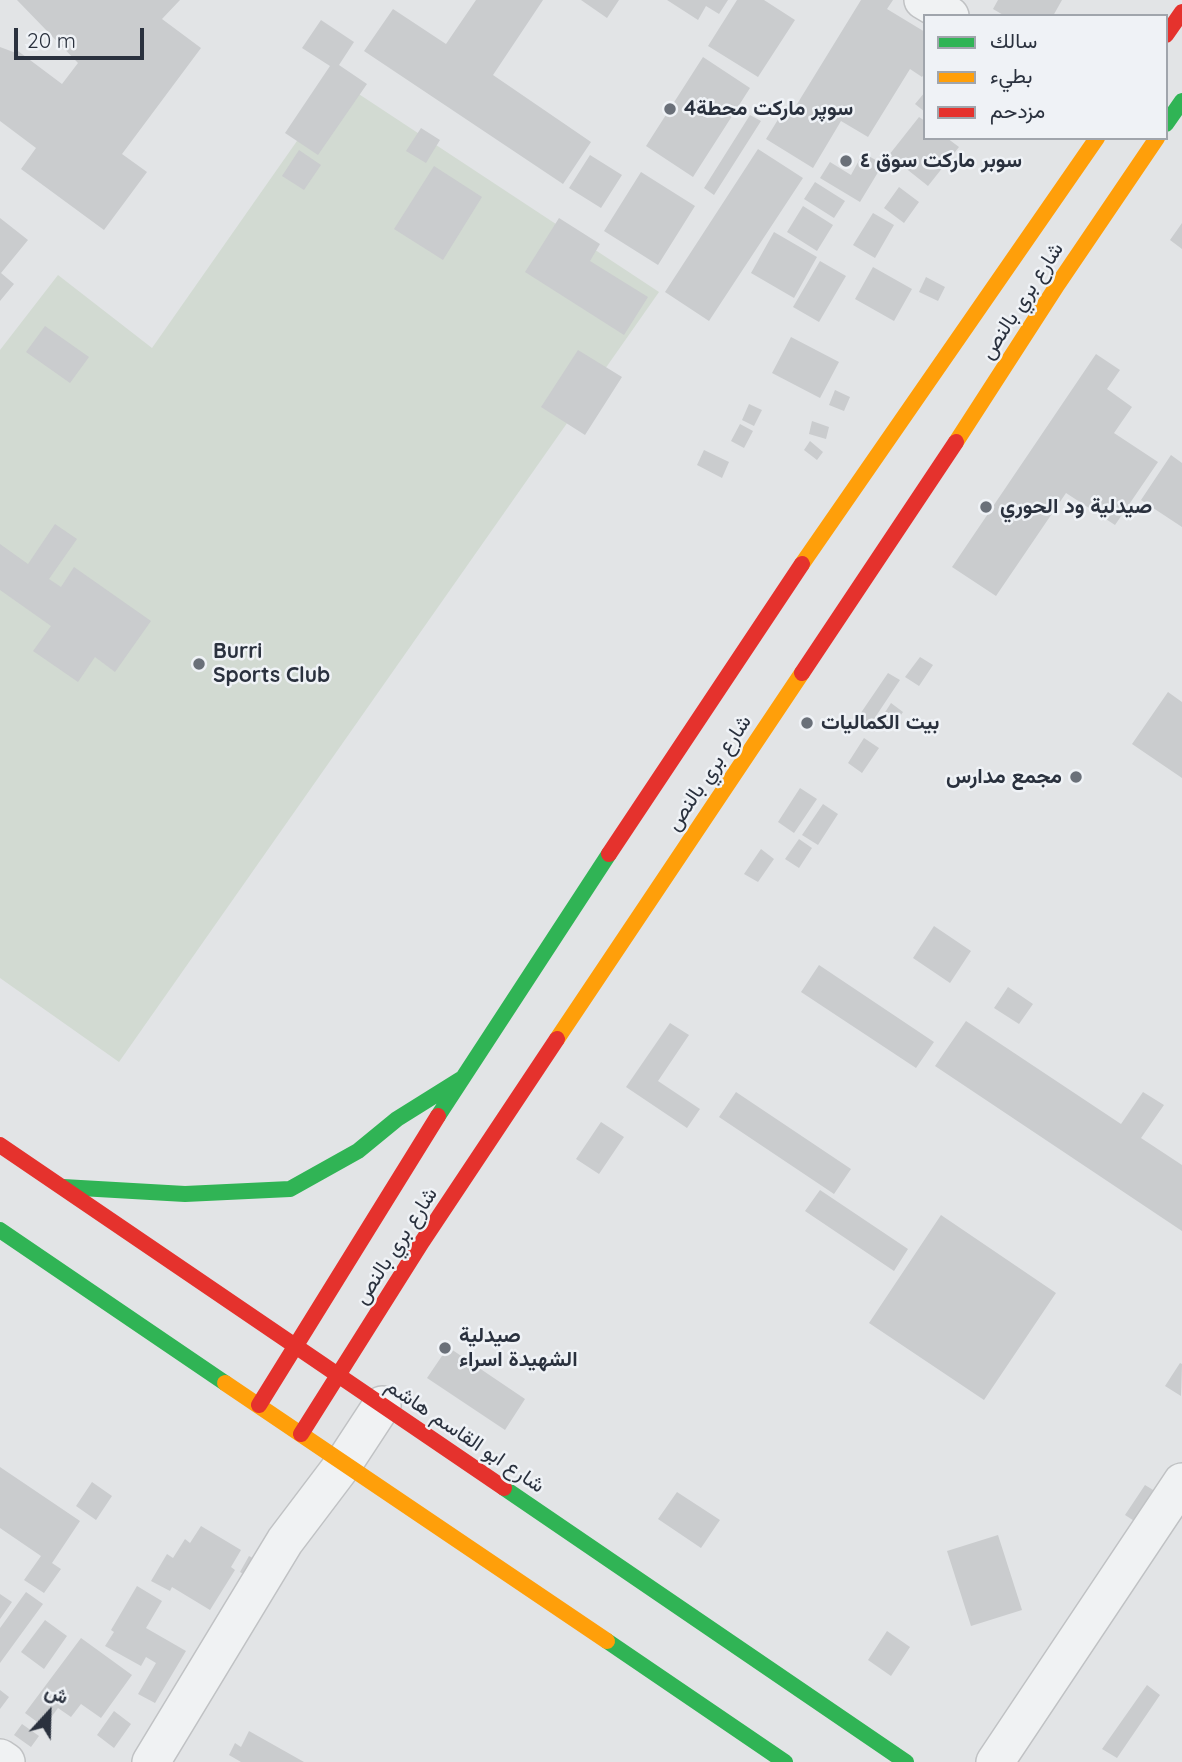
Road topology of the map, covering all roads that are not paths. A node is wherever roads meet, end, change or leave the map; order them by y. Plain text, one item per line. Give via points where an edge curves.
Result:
1 (923, 0) edge
2 (1182, 12) edge
3 (947, 14) edge
4 (1168, 32) edge
5 (1182, 101) edge
6 (1168, 121) edge
7 (1096, 140) edge
8 (1156, 140) edge
9 (461, 1079) junction
10 (0, 1145) edge
11 (61, 1186) junction
12 (0, 1230) edge
13 (296, 1347) junction
14 (339, 1376) junction
15 (259, 1405) junction
16 (382, 1405) junction
17 (301, 1434) junction
18 (344, 1463) junction
19 (1182, 1482) edge
20 (0, 1758) edge
21 (6, 1762) edge
22 (151, 1762) edge
23 (785, 1762) edge
24 (906, 1762) edge
25 (995, 1762) edge

1 - 3 street
2 - 4 main road
5 - 6 main road
7 - 9 main road, شارع بري بالنص via 796,572
8 - 14 main road, شارع بري بالنص via 422,1242
9 - 11 main road via 397,1119 358,1151 290,1189 185,1194
9 - 13 main road, شارع بري بالنص
10 - 11 main road, شارع ابو القاسم هاشم
11 - 13 main road, شارع ابو القاسم هاشم
12 - 15 main road
13 - 14 main road, شارع ابو القاسم هاشم
13 - 15 main road, شارع بري بالنص
14 - 16 main road, شارع ابو القاسم هاشم
14 - 17 main road, شارع بري بالنص
15 - 17 main road
16 - 18 street
16 - 24 main road, شارع ابو القاسم هاشم
17 - 18 main road
18 - 22 street via 285,1541
18 - 23 main road
19 - 25 street
20 - 21 street

